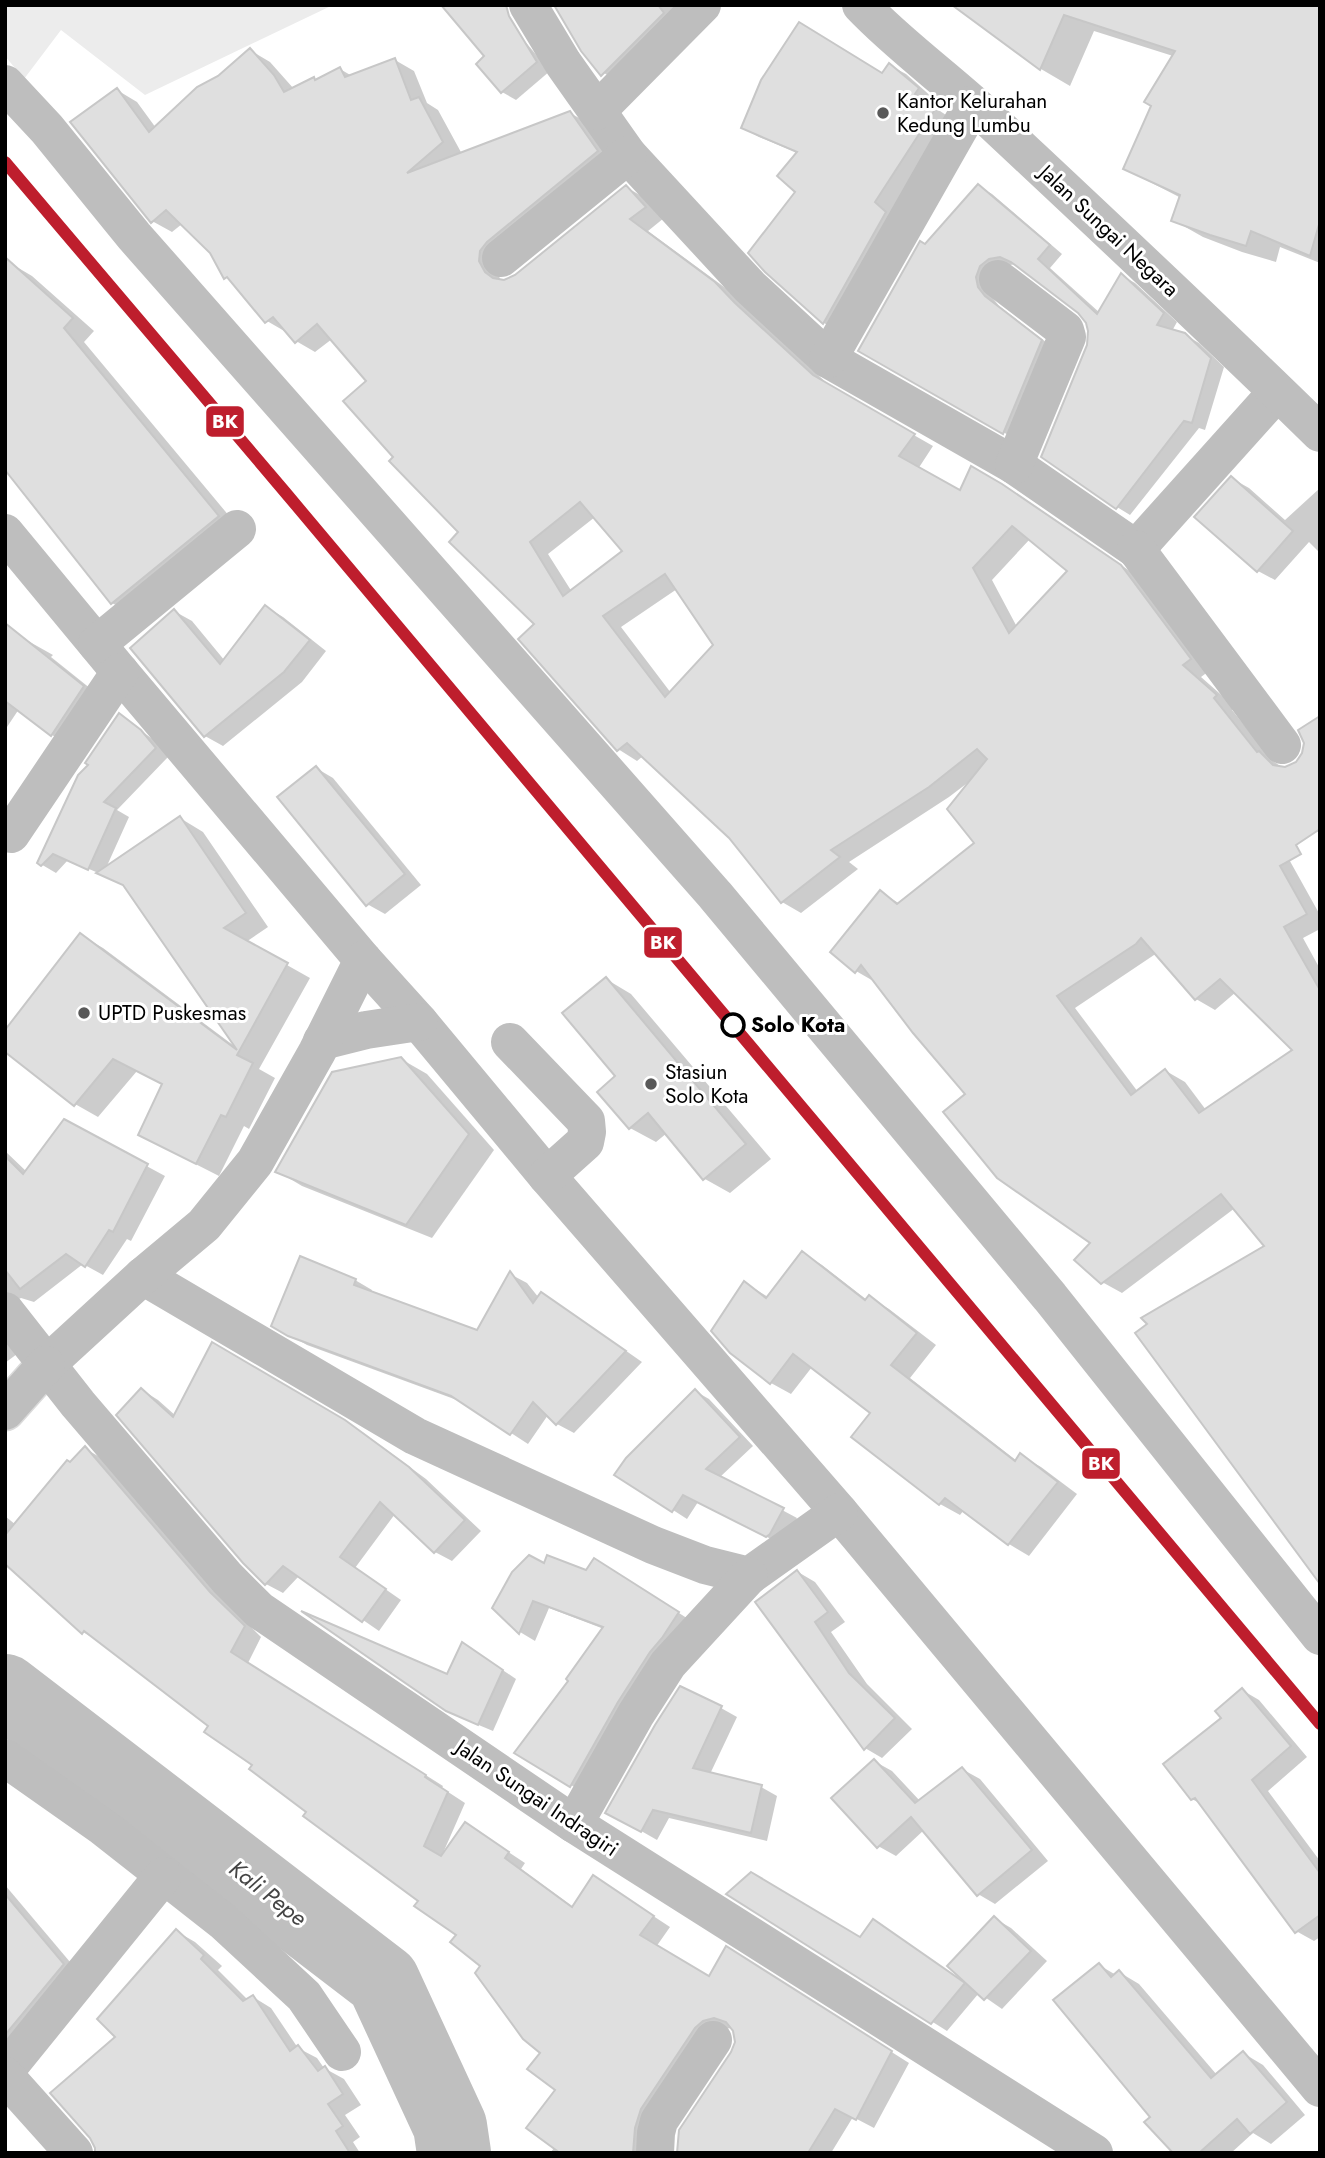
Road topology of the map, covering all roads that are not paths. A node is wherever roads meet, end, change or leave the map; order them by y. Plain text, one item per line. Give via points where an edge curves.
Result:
1 (528, 5) edge
2 (702, 5) edge
3 (861, 5) edge
4 (5, 84) edge
5 (973, 104) junction
6 (597, 111) junction
7 (628, 155) junction
8 (501, 258) dead end
9 (998, 278) dead end
10 (828, 359) junction
11 (1277, 392) junction
12 (1320, 433) edge
13 (1014, 465) junction
14 (237, 529) dead end
15 (5, 533) edge
16 (1136, 549) junction
17 (109, 658) junction
18 (1282, 745) dead end
19 (11, 834) dead end
20 (363, 960) junction
21 (419, 1022) junction
22 (322, 1041) junction
23 (510, 1042) dead end
24 (547, 1175) junction
25 (143, 1276) junction
26 (5, 1311) edge
27 (46, 1365) junction
28 (5, 1411) edge
29 (839, 1512) junction
30 (749, 1576) junction
31 (1320, 1636) edge
32 (5, 1758) edge
33 (574, 1824) junction
34 (163, 1876) junction
35 (713, 2040) dead end
36 (342, 2052) dead end
37 (5, 2073) edge
38 (1320, 2088) edge
39 (74, 2153) edge
40 (655, 2153) edge
41 (1094, 2153) edge

1 - 6 street
2 - 6 street
3 - 5 street, Jalan Sungai Negara
4 - 31 street via 715,895 1050,1297
5 - 10 street
5 - 11 street, Jalan Sungai Negara
6 - 7 street
7 - 8 street
7 - 10 street via 750,287
9 - 13 street via 1068,337
10 - 13 street
11 - 12 street, Jalan Sungai Negara
11 - 16 street
13 - 16 street
14 - 17 street
15 - 17 street
16 - 18 street
17 - 19 street
17 - 20 street
20 - 21 street
20 - 22 street
21 - 22 street
21 - 24 street
22 - 25 street via 255,1162 204,1225
23 - 24 street via 586,1121 585,1142
24 - 29 street
25 - 27 street
25 - 30 street via 415,1436 653,1545
26 - 27 street, Jalan Sungai Indragiri
27 - 28 street
27 - 33 street, Jalan Sungai Indragiri via 227,1578 259,1609
29 - 30 street
29 - 38 street
30 - 33 street via 668,1664
32 - 34 street
33 - 41 street, Jalan Sungai Indragiri
34 - 36 street via 225,1922 304,1996
34 - 37 street
35 - 40 street via 659,2121
37 - 39 street

